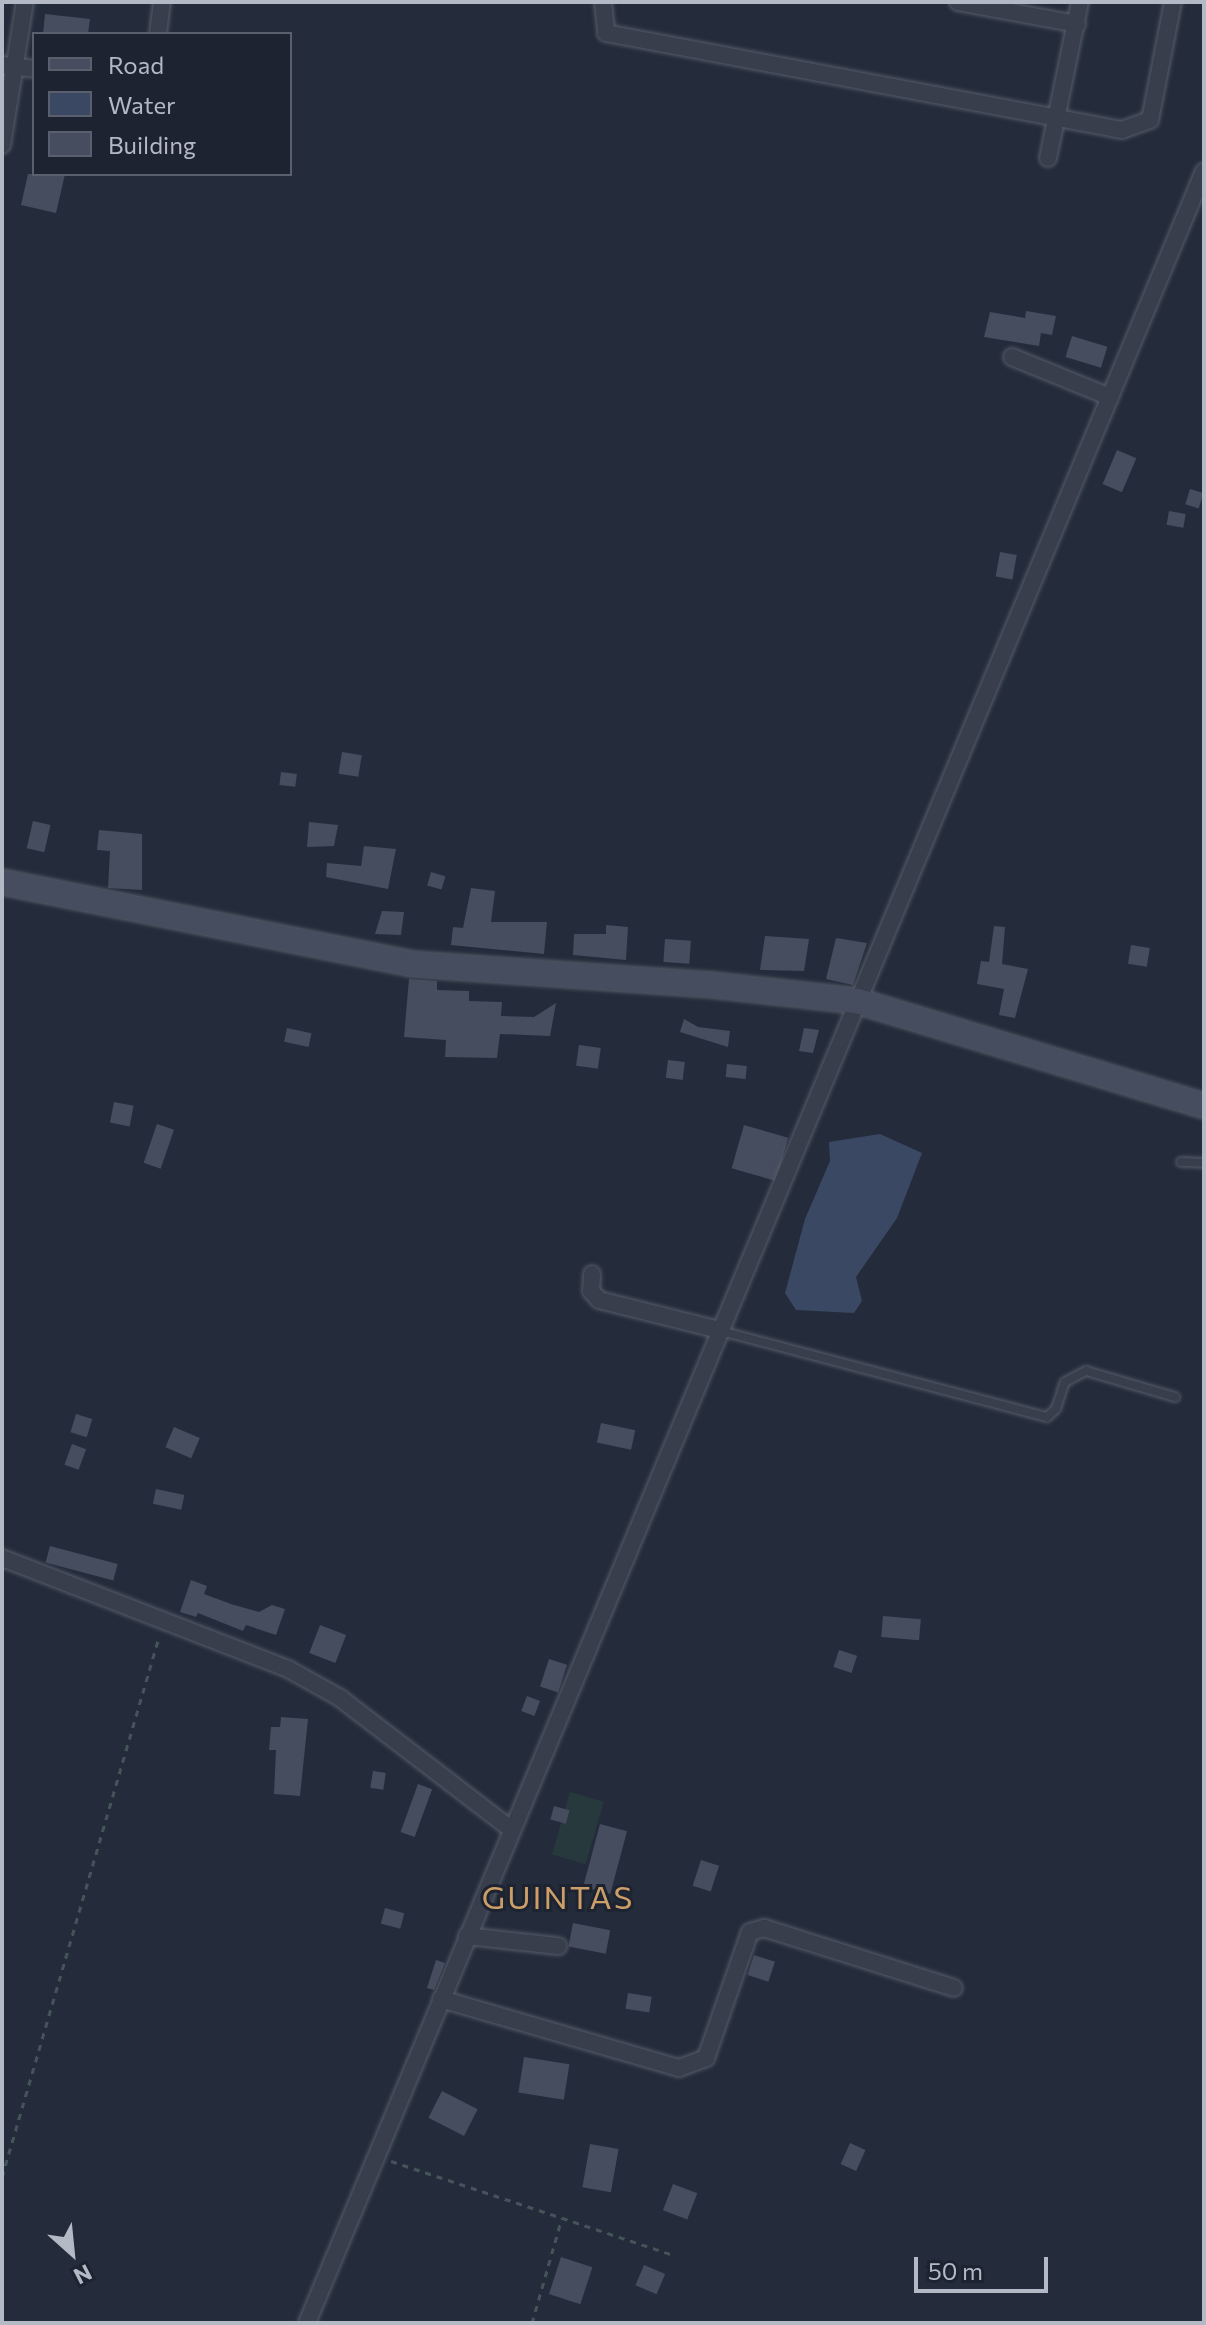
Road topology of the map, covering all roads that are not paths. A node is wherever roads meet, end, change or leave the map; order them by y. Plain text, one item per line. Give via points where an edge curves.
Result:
1 (25, 2) edge
2 (162, 2) edge
3 (603, 2) edge
4 (958, 2) edge
5 (1080, 2) edge
6 (1173, 2) edge
7 (1077, 24) junction
8 (158, 32) edge
9 (9, 66) edge
10 (32, 69) edge
11 (1058, 116) junction
12 (2, 145) edge
13 (1048, 158) dead end
14 (1204, 171) edge
15 (1012, 357) dead end
16 (1110, 397) junction
17 (2, 882) edge
18 (857, 1001) junction
19 (1204, 1106) edge
20 (1181, 1162) dead end
21 (1204, 1163) edge
22 (592, 1274) dead end
23 (719, 1330) junction
24 (1175, 1397) dead end
25 (2, 1558) edge
26 (511, 1829) junction
27 (467, 1936) junction
28 (558, 1946) dead end
29 (954, 1988) dead end
30 (441, 1999) junction
31 (307, 2323) edge

1 - 9 street
2 - 8 street
3 - 11 street via 606,33
4 - 7 street
5 - 7 street
6 - 11 street via 1150,120 1122,130
7 - 11 street
9 - 10 street
9 - 12 street
11 - 13 street
14 - 16 street
15 - 16 street
16 - 18 street
17 - 18 street via 411,964
18 - 19 street
18 - 23 street
20 - 21 lane
22 - 23 street via 591,1291 599,1300
23 - 24 lane via 1047,1417 1056,1409 1065,1382 1086,1371
23 - 26 street
25 - 26 street via 288,1669 340,1698
26 - 27 street
27 - 28 street
27 - 30 street
29 - 30 street via 764,1928 750,1932 706,2058 679,2068
30 - 31 street

